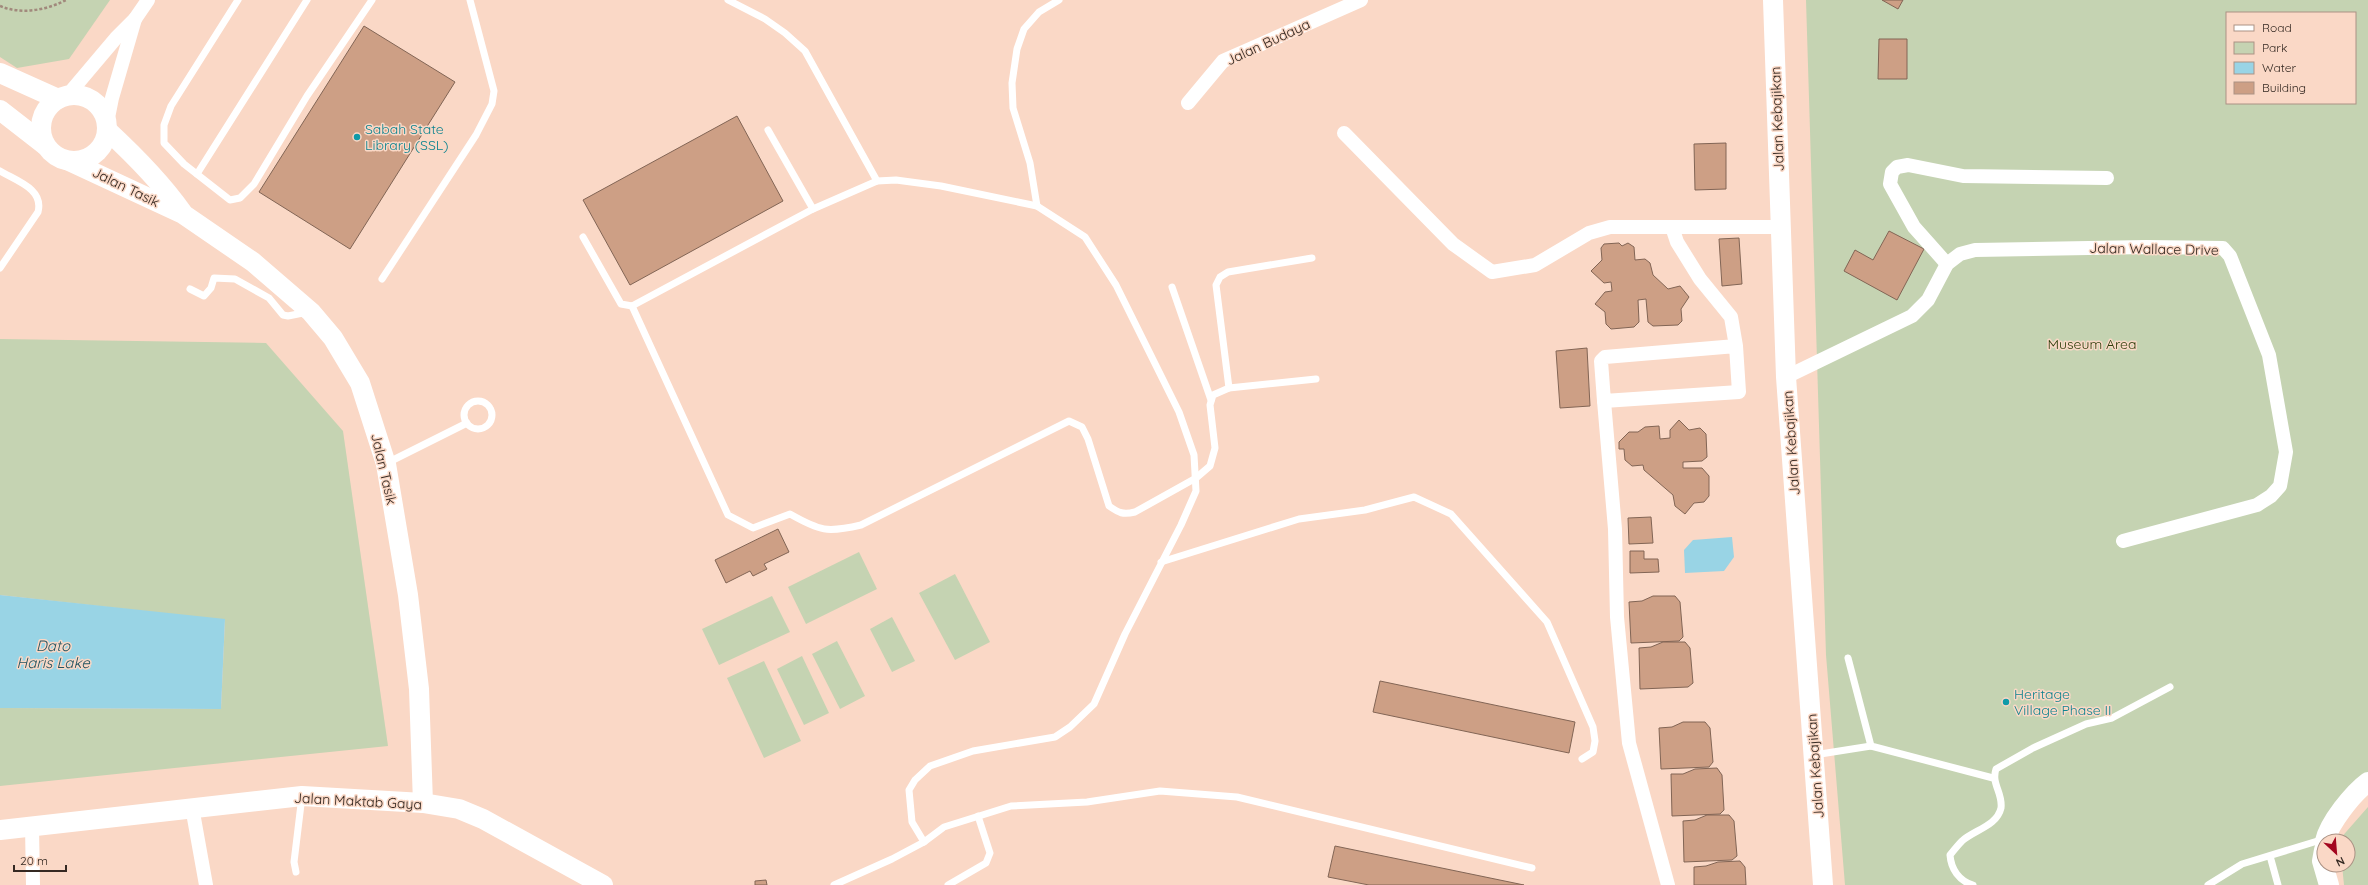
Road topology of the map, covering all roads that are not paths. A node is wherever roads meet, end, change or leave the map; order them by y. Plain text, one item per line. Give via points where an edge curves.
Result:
1 (148, 0) edge
2 (238, 0) edge
3 (307, 0) edge
4 (372, 0) edge
5 (470, 0) edge
6 (728, 0) edge
7 (1059, 0) edge
8 (1361, 0) edge
9 (1773, 0) edge
10 (136, 19) junction
11 (0, 73) edge
12 (63, 98) junction
13 (1188, 103) dead end
14 (0, 110) edge
15 (107, 126) junction
16 (768, 130) dead end
17 (1344, 133) dead end
18 (45, 145) junction
19 (69, 161) junction
20 (0, 172) edge
21 (197, 174) junction
22 (2108, 178) dead end
23 (877, 181) junction
24 (1037, 206) junction
25 (813, 209) junction
26 (183, 214) junction
27 (1672, 227) junction
28 (1780, 227) junction
29 (583, 237) dead end
30 (1312, 258) dead end
31 (1947, 264) junction
32 (0, 268) edge
33 (382, 279) dead end
34 (1172, 287) dead end
35 (190, 289) dead end
36 (632, 306) junction
37 (311, 312) junction
38 (1736, 346) junction
39 (1786, 377) junction
40 (1316, 379) dead end
41 (1229, 388) junction
42 (1211, 400) junction
43 (1604, 401) junction
44 (467, 423) junction
45 (386, 464) junction
46 (1196, 478) junction
47 (2123, 540) dead end
48 (1161, 562) junction
49 (1848, 658) dead end
50 (2170, 687) dead end
51 (1871, 746) junction
52 (1814, 755) junction
53 (1582, 760) dead end
54 (1993, 778) junction
55 (2368, 782) edge
56 (302, 796) junction
57 (423, 803) junction
58 (192, 807) junction
59 (978, 816) junction
60 (32, 826) junction
61 (0, 830) edge
62 (2329, 833) edge
63 (924, 842) junction
64 (2316, 845) edge
65 (2270, 856) junction
66 (1532, 868) dead end
67 (296, 872) dead end
68 (2326, 873) edge
69 (33, 885) edge
70 (206, 885) edge
71 (603, 885) edge
72 (834, 885) edge
73 (948, 885) edge
74 (1668, 885) edge
75 (1823, 885) edge
76 (1973, 885) edge
77 (2208, 885) edge
78 (2278, 885) edge
79 (2329, 885) edge

1 - 10 street
2 - 21 lane via 171,106 164,125 164,143
3 - 21 lane
4 - 21 lane via 307,96 254,184 240,198 230,200
5 - 33 lane via 494,91 492,104 476,134
6 - 23 lane via 765,19 805,51
7 - 24 lane via 1039,12 1024,29 1017,49 1012,83 1013,108 1030,163
8 - 13 street, Jalan Budaya via 1223,61
9 - 28 street, Jalan Kebajikan
10 - 12 street
10 - 15 street via 112,98
11 - 12 street
12 - 15 street via 76,95 93,101 104,114
12 - 18 street via 47,109 41,123
14 - 18 street
15 - 19 street via 101,147 93,156
15 - 26 street, Jalan Tasik via 172,197
16 - 25 lane
17 - 27 street via 1452,244 1492,272 1535,264 1589,233 1610,227
18 - 19 street via 58,157
19 - 26 street, Jalan Tasik
20 - 32 lane via 36,192 40,202 38,212
22 - 31 street via 1963,176 1908,165 1897,167 1892,172 1890,184 1914,227
23 - 24 lane via 896,180 941,186
23 - 25 lane
24 - 46 lane via 1085,237 1116,285 1179,412 1194,455
25 - 36 lane
26 - 37 street, Jalan Tasik via 253,262
27 - 28 street
27 - 38 street via 1677,242 1700,279 1731,317
28 - 39 street, Jalan Kebajikan
29 - 36 lane via 621,304
30 - 41 lane via 1228,272 1220,277 1216,285
31 - 39 street, Jalan Wallace Drive via 1928,300 1912,316
31 - 47 street, Jalan Wallace Drive via 1960,254 1989,249 2210,247 2227,251 2269,355 2286,452 2280,486 2257,505
34 - 42 lane
35 - 37 lane via 204,296 211,288 214,278 235,279 269,298 283,315
36 - 46 lane via 728,515 753,528 790,514 812,526 836,531 861,525 1069,421 1082,427 1109,506 1118,512 1135,512
37 - 45 street, Jalan Tasik via 333,338 360,383
38 - 43 street via 1605,357 1601,361
38 - 43 street via 1739,392
39 - 52 street, Jalan Kebajikan
40 - 41 lane
41 - 42 lane
42 - 46 lane via 1215,448 1213,460
43 - 74 street via 1615,529 1617,617 1629,743
44 - 44 lane via 464,415 469,404 481,400 491,408 493,414 488,425 475,429
44 - 45 lane
45 - 57 street, Jalan Tasik via 408,595 419,689
46 - 48 lane via 1196,492
48 - 53 lane via 1299,519 1365,510 1414,497 1451,514 1546,622 1593,727 1593,752
48 - 63 lane via 1094,704 1070,727 1055,737 954,756 930,766 915,780 909,790 912,822
49 - 51 lane
50 - 54 lane via 2112,718 2086,724 2033,748 1996,769
51 - 52 lane
51 - 54 lane
52 - 75 street, Jalan Kebajikan
54 - 76 lane via 2001,807 1995,819 1962,841 1950,855 1950,864 1956,875
55 - 62 street via 2336,818
56 - 57 street, Jalan Maktab Gaya
56 - 58 street, Jalan Maktab Gaya
56 - 67 lane via 294,862
57 - 71 street, Jalan Maktab Gaya via 459,809 483,819
58 - 60 street, Jalan Maktab Gaya
58 - 70 street
59 - 63 lane via 944,827
59 - 66 lane via 1012,806 1087,802 1160,791 1237,797
59 - 73 lane via 990,853 986,863
60 - 61 street, Jalan Maktab Gaya
60 - 69 street
63 - 72 lane via 892,860
64 - 65 lane
65 - 77 lane via 2242,864
65 - 78 lane
68 - 79 street

